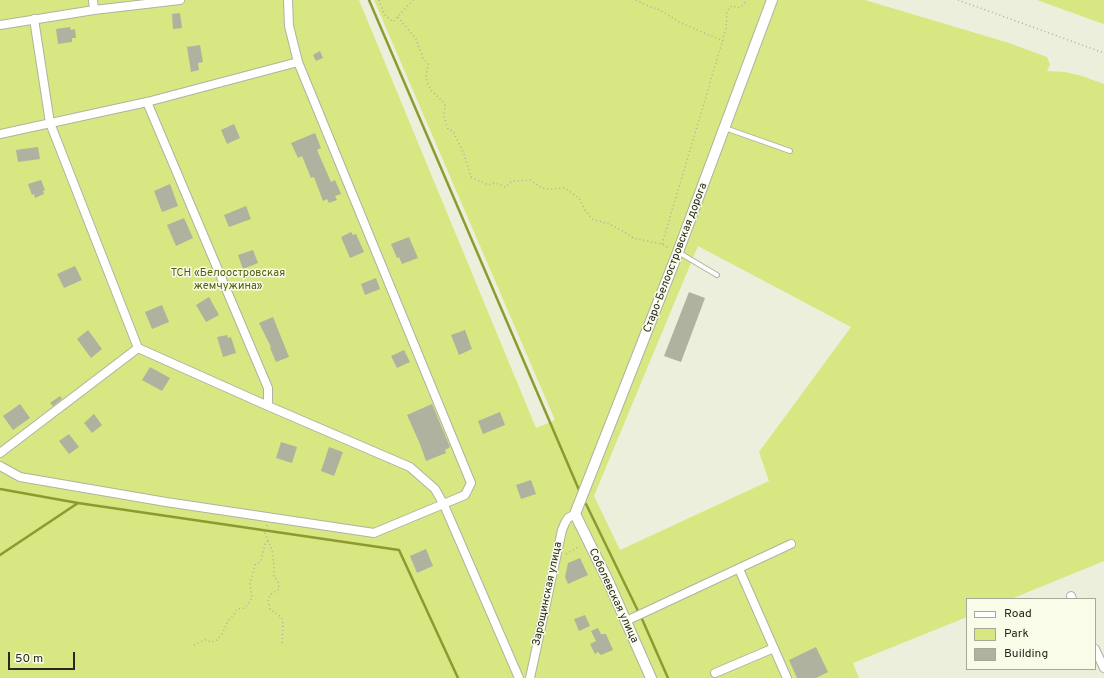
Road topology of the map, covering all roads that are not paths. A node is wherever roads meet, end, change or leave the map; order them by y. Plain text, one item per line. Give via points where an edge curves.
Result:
1 (93, 0) edge
2 (180, 0) edge
3 (288, 0) edge
4 (772, 0) edge
5 (94, 10) junction
6 (34, 19) junction
7 (0, 24) edge
8 (298, 62) junction
9 (147, 102) junction
10 (50, 123) junction
11 (724, 128) junction
12 (0, 134) edge
13 (790, 151) dead end
14 (678, 252) junction
15 (717, 275) dead end
16 (138, 348) junction
17 (268, 406) junction
18 (0, 453) edge
19 (0, 466) edge
20 (444, 505) junction
21 (575, 514) junction
22 (791, 544) dead end
23 (739, 569) junction
24 (626, 621) junction
25 (774, 648) junction
26 (1096, 651) edge
27 (1104, 668) edge
28 (715, 674) dead end
29 (519, 678) edge
30 (530, 678) edge
31 (651, 678) edge
32 (787, 678) edge

1 - 5 street
2 - 5 street
3 - 8 street via 289,26
4 - 11 street, Старо-Белоостровская дорога
5 - 6 street
6 - 7 street
6 - 10 street
8 - 9 street
8 - 20 street via 471,484 465,495
9 - 10 street
9 - 17 street via 268,388
10 - 12 street
10 - 16 street
11 - 13 lane
11 - 14 street, Старо-Белоостровская дорога
14 - 15 lane
14 - 21 street, Старо-Белоостровская дорога
16 - 17 street
16 - 18 street
17 - 20 street via 410,467 435,489
19 - 20 street via 20,477 374,533
20 - 29 street
21 - 24 street, Соболевская улица
21 - 30 street, Зарощинская улица via 568,518 562,530
22 - 23 street
23 - 24 street
23 - 25 street
24 - 31 street, Соболевская улица
25 - 28 street
25 - 32 street
26 - 27 street

